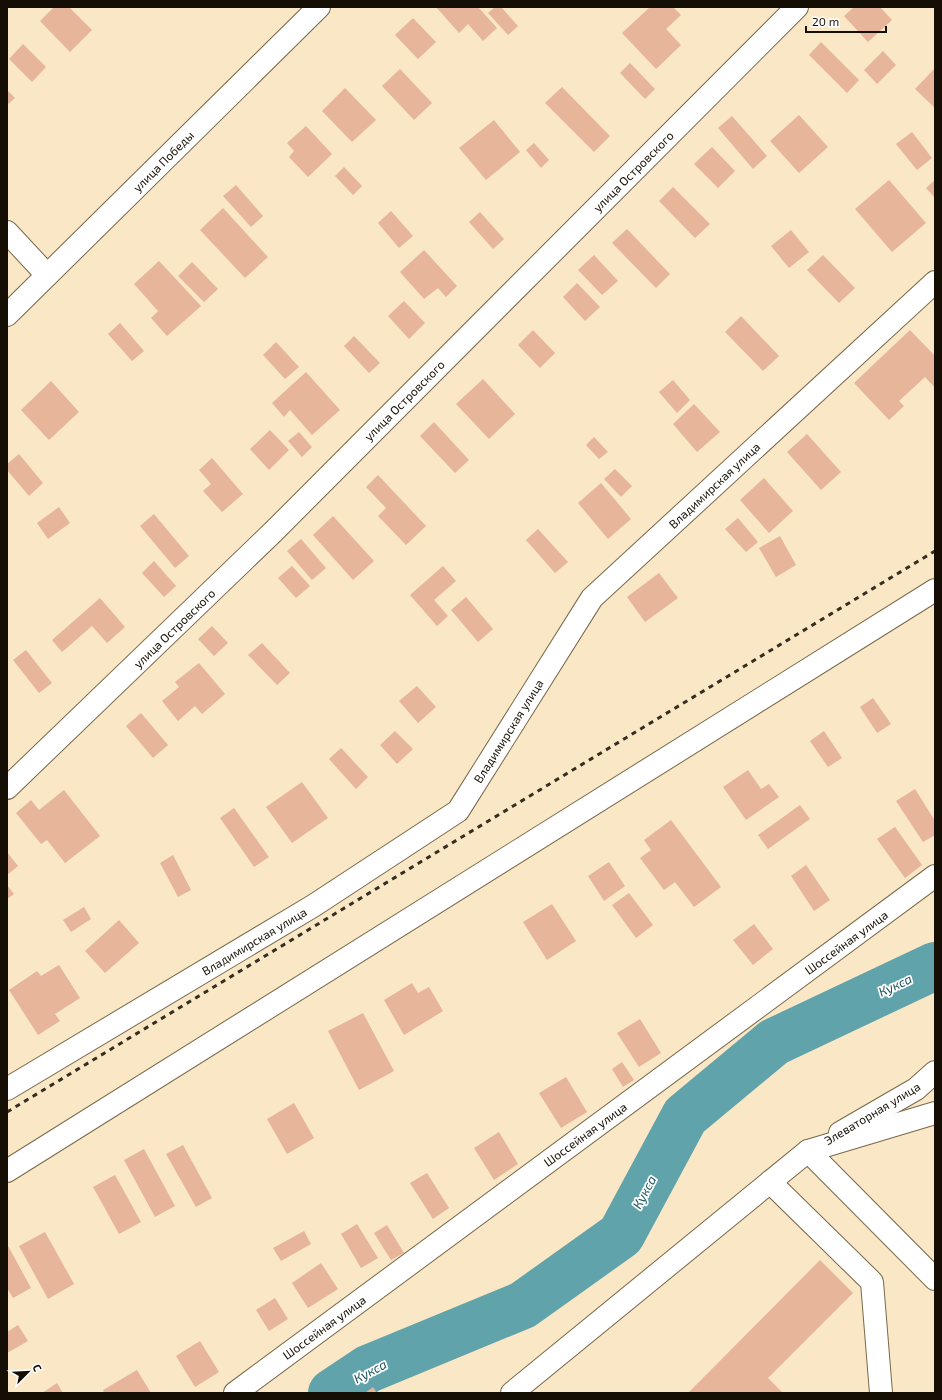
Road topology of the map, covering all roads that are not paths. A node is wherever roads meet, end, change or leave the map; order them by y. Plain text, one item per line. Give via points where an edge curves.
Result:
1 (319, 7) edge
2 (797, 7) edge
3 (7, 232) edge
4 (47, 275) junction
5 (935, 282) edge
6 (7, 315) edge
7 (935, 590) edge
8 (7, 788) edge
9 (935, 876) edge
10 (935, 1072) edge
11 (7, 1089) edge
12 (935, 1113) edge
13 (808, 1151) junction
14 (7, 1170) edge
15 (770, 1182) junction
16 (935, 1279) edge
17 (235, 1393) edge
18 (512, 1393) edge
19 (881, 1393) edge

1 - 4 street, улица Победы
2 - 8 street, улица Островского via 273,532
3 - 4 street
4 - 6 street, улица Победы
5 - 11 street, Владимирская улица via 592,598 458,811 313,906
7 - 14 street
9 - 17 street, Шоссейная улица
10 - 13 street, Элеваторная улица via 916,1089
12 - 13 street
13 - 15 street
13 - 16 street
15 - 18 street
15 - 19 street via 872,1282

